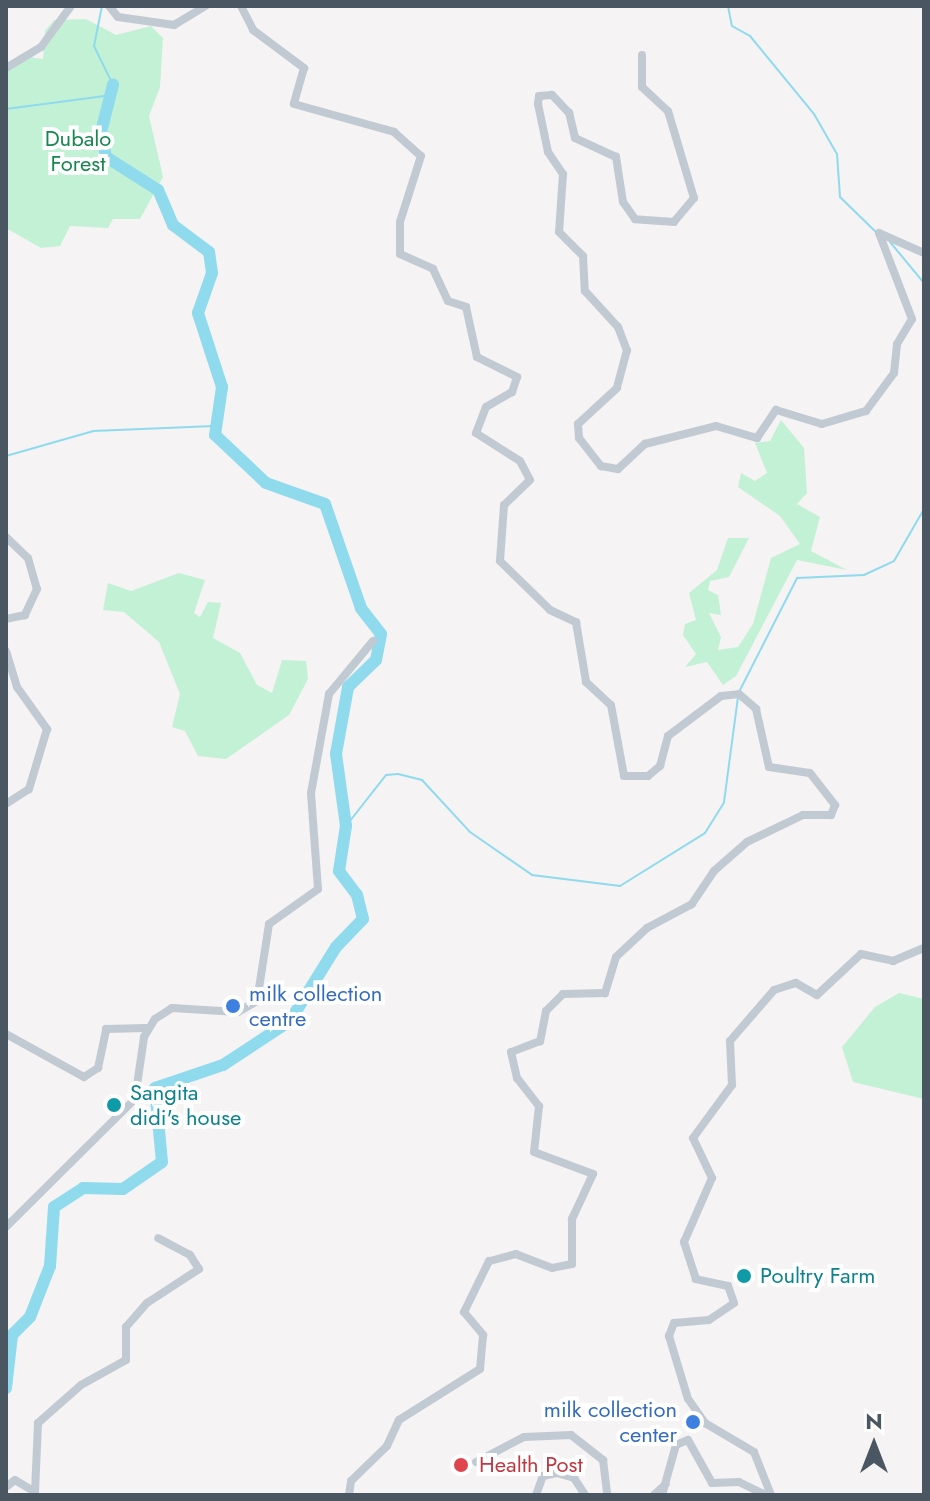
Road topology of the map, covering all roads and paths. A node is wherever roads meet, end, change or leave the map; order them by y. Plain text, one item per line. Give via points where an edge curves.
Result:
1 (71, 6) edge
2 (109, 6) edge
3 (206, 6) edge
4 (241, 6) edge
5 (642, 55) dead end
6 (6, 68) edge
7 (924, 253) edge
8 (6, 537) edge
9 (6, 619) edge
10 (373, 641) dead end
11 (6, 651) edge
12 (6, 804) edge
13 (924, 948) edge
14 (146, 1028) junction
15 (6, 1034) edge
16 (6, 1227) edge
17 (158, 1238) dead end
18 (476, 1462) dead end
19 (666, 1484) junction
20 (6, 1487) edge
21 (349, 1495) edge
22 (536, 1495) edge
23 (585, 1495) edge
24 (607, 1495) edge
25 (654, 1495) edge
26 (662, 1495) edge
27 (768, 1495) edge

1 - 6 street via 41,47
2 - 3 street via 118,17 174,25
4 - 21 street via 253,30 304,68 294,104 394,132 421,156 400,222 400,254 433,269 448,301 466,307 477,357 517,377 512,392 486,407 476,433 520,461 530,480 504,505 500,561 550,610 576,622 586,682 611,705 624,776 648,776 672,732 721,696 739,694 756,709 769,767 810,773 835,805 831,815 803,815 747,842 714,871 692,904 647,928 616,957 605,993 563,994 546,1011 540,1041 511,1052 517,1078 539,1106 534,1152 593,1174 572,1219 572,1264 552,1268 516,1254 489,1261 464,1312 483,1335 480,1369 399,1420 387,1446 351,1481
5 - 7 street via 642,87 668,111 694,198 674,222 635,219 623,202 616,157 575,138 569,113 552,95 539,96 538,104 548,152 563,174 559,232 583,256 585,291 618,327 627,350 617,388 578,424 579,438 605,469 623,466 645,444 710,427 757,438 776,410 822,424 866,411 894,373 897,344 912,319 879,233
8 - 9 street via 28,558 37,589 25,615
10 - 14 street via 329,694 311,793 318,889 269,924 257,1001 238,1012 172,1008
11 - 12 street via 17,687 47,729 29,789
13 - 27 street via 893,961 861,954 817,995 796,983 774,990 730,1041 728,1094 693,1138 712,1178 684,1242 696,1279 728,1286 734,1303 709,1320 671,1325 669,1336 688,1399 705,1423 754,1452
14 - 15 street via 106,1029 98,1068 84,1077
14 - 16 street via 135,1099
17 - 20 street via 190,1255 199,1269 147,1303 126,1327 126,1360 45,1414 34,1431 35,1492 15,1480
18 - 24 street via 524,1437 571,1435 600,1455
19 - 25 street
19 - 26 street
19 - 27 street via 676,1445 692,1440 712,1483 739,1482
22 - 23 street via 541,1478 557,1473 574,1478

